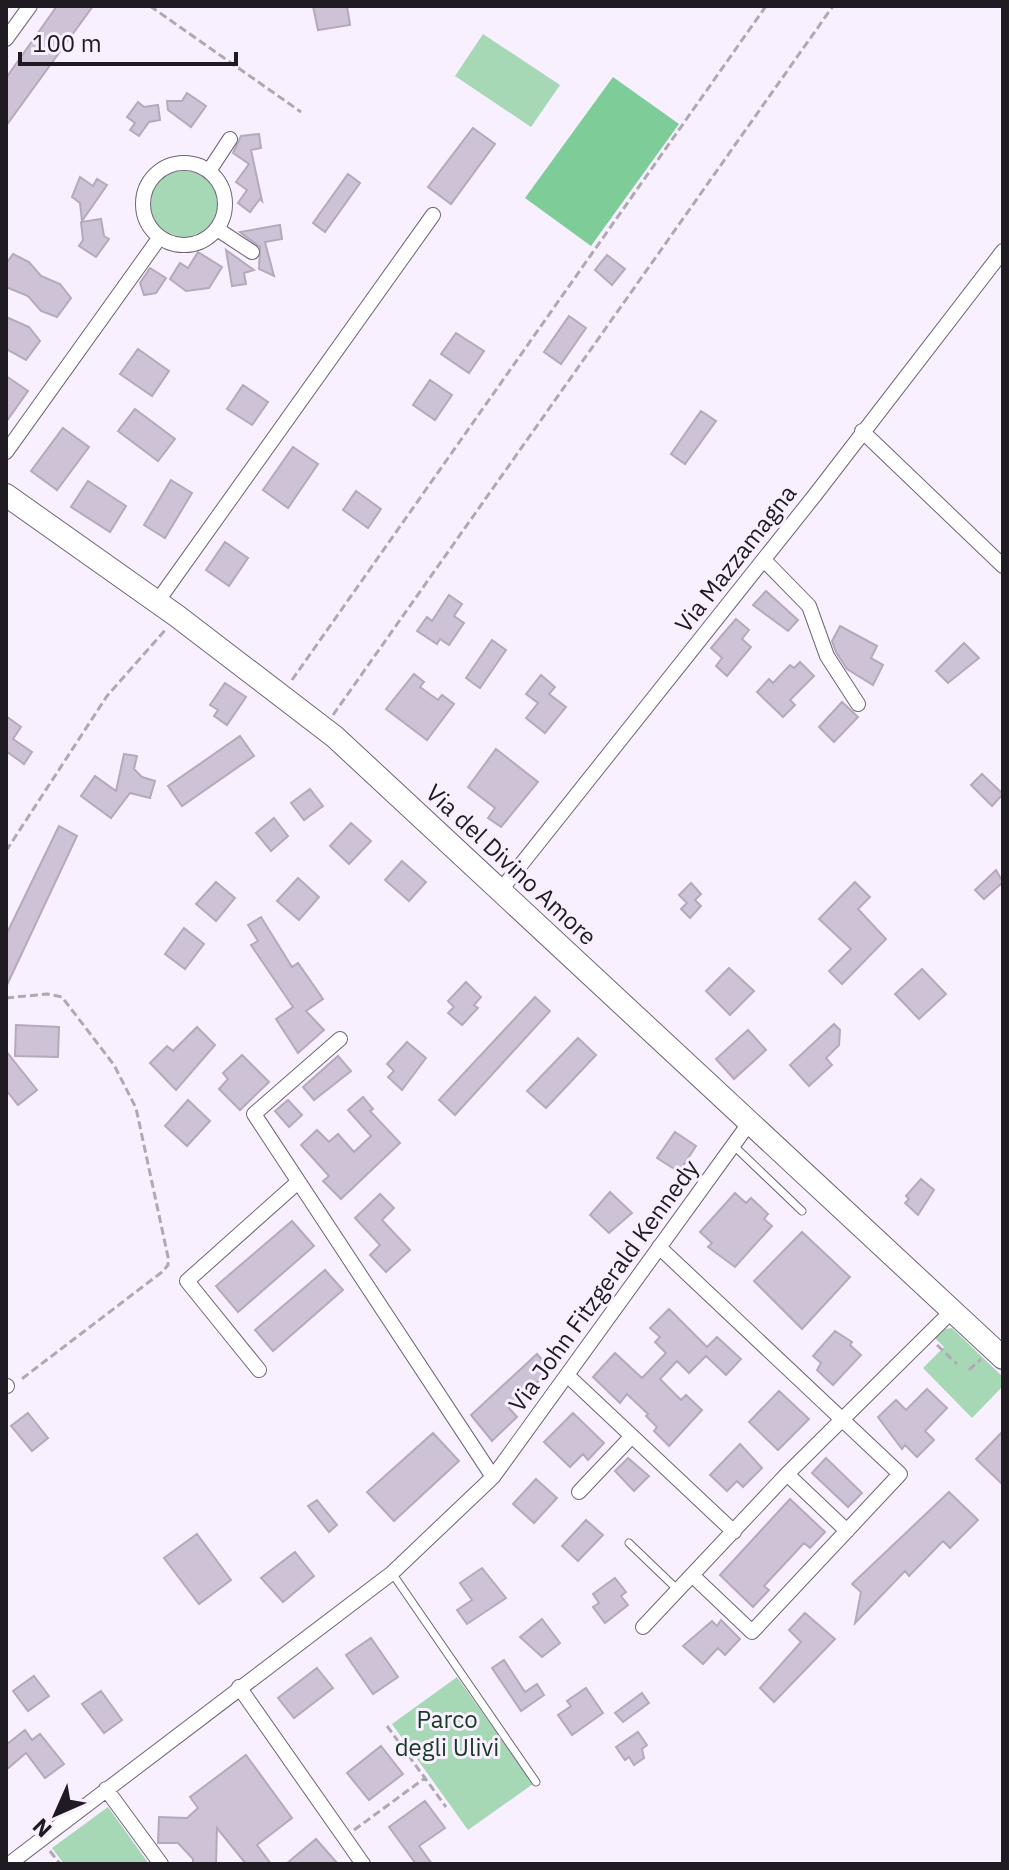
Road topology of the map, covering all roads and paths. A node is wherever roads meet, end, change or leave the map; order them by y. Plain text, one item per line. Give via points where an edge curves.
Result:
1 (30, 6) edge
2 (150, 6) edge
3 (766, 6) edge
4 (833, 6) edge
5 (6, 39) edge
6 (301, 112) dead end
7 (230, 139) dead end
8 (209, 171) junction
9 (433, 215) dead end
10 (217, 229) junction
11 (160, 237) junction
12 (1003, 251) edge
13 (252, 252) dead end
14 (862, 431) junction
15 (6, 452) edge
16 (6, 495) edge
17 (764, 560) junction
18 (1003, 566) edge
19 (157, 602) junction
20 (177, 616) junction
21 (282, 695) junction
22 (858, 704) dead end
23 (324, 728) junction
24 (6, 851) edge
25 (500, 891) junction
26 (6, 998) edge
27 (340, 1039) dead end
28 (750, 1122) junction
29 (733, 1145) junction
30 (298, 1182) junction
31 (802, 1211) dead end
32 (659, 1247) junction
33 (952, 1311) junction
34 (926, 1335) junction
35 (1003, 1358) edge
36 (957, 1364) dead end
37 (259, 1370) dead end
38 (567, 1375) junction
39 (9, 1386) edge
40 (842, 1420) junction
41 (632, 1436) junction
42 (787, 1474) junction
43 (493, 1477) junction
44 (579, 1492) dead end
45 (847, 1531) junction
46 (734, 1532) junction
47 (629, 1543) dead end
48 (392, 1573) junction
49 (693, 1576) junction
50 (678, 1590) junction
51 (643, 1627) dead end
52 (239, 1687) junction
53 (387, 1726) dead end
54 (425, 1778) junction
55 (536, 1782) dead end
56 (106, 1789) junction
57 (446, 1807) dead end
58 (344, 1837) junction
59 (9, 1864) edge
60 (161, 1864) edge
61 (363, 1864) edge

1 - 5 street
2 - 6 path
3 - 21 path
4 - 23 path
7 - 8 street
8 - 10 street via 225,205
8 - 11 street via 182,163 156,174 147,186 144,213
9 - 19 street
10 - 11 street via 208,238 184,245
10 - 13 street
11 - 15 street
12 - 14 street, Via Mazzamagna
14 - 17 street, Via Mazzamagna
14 - 18 street
16 - 19 main road, Via del Divino Amore
17 - 22 street via 813,612 827,656
17 - 25 street, Via Mazzamagna
19 - 20 main road, Via del Divino Amore
20 - 21 main road, Via del Divino Amore
20 - 24 path via 107,696
21 - 23 main road, Via del Divino Amore
23 - 25 main road, Via del Divino Amore
25 - 28 main road, Via del Divino Amore
26 - 39 path via 62,997 114,1065 136,1108 168,1257 162,1272
27 - 30 street via 254,1114
28 - 29 street, Via John Fitzgerald Kennedy
28 - 33 main road, Via del Divino Amore
29 - 31 lane
29 - 32 street, Via John Fitzgerald Kennedy
30 - 37 street via 187,1281
30 - 43 street
32 - 38 street, Via John Fitzgerald Kennedy
32 - 40 street
33 - 34 street
33 - 35 main road, Via del Divino Amore
34 - 36 path
34 - 40 street
38 - 41 street
38 - 43 street, Via John Fitzgerald Kennedy
40 - 42 street
40 - 45 street via 900,1474
41 - 44 street
41 - 46 street
42 - 45 street
42 - 46 street
43 - 48 street, Via John Fitzgerald Kennedy
45 - 49 street via 752,1632
46 - 49 street
47 - 50 lane
48 - 52 street, Via John Fitzgerald Kennedy
48 - 55 lane
49 - 50 street
50 - 51 street
52 - 56 street, Via John Fitzgerald Kennedy
52 - 58 street
53 - 54 path
54 - 57 path
54 - 58 path
56 - 59 street, Via John Fitzgerald Kennedy
56 - 60 street
58 - 61 street

